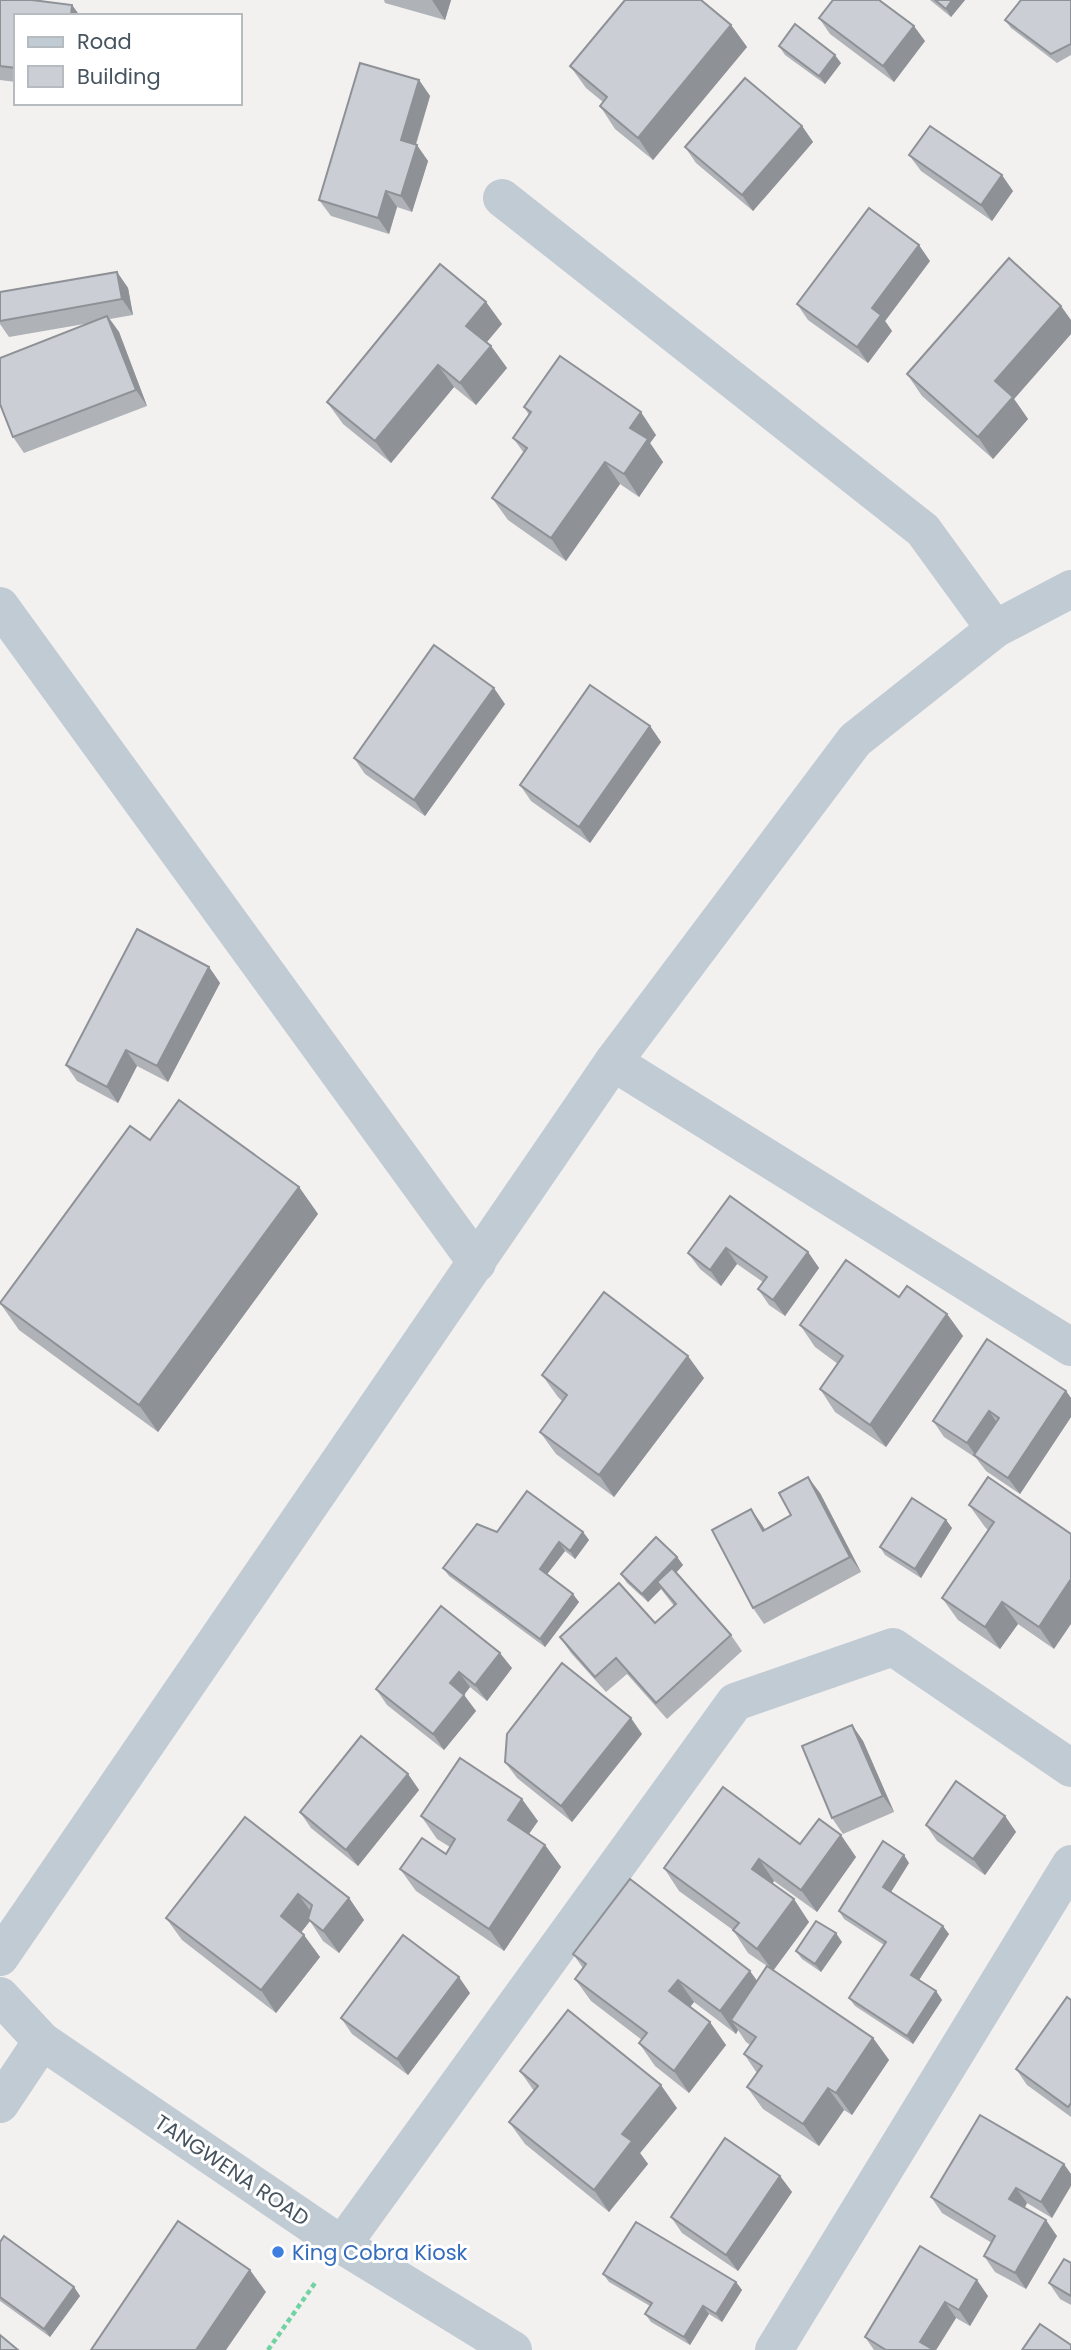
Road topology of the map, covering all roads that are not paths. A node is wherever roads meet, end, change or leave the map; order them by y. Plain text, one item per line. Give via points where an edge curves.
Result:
1 (502, 198) dead end
2 (1071, 589) edge
3 (0, 606) edge
4 (995, 629) junction
5 (613, 1062) junction
6 (477, 1263) junction
7 (1071, 1347) edge
8 (1071, 1768) edge
9 (1071, 1864) edge
10 (0, 1957) edge
11 (0, 1996) edge
12 (41, 2041) junction
13 (0, 2104) edge
14 (342, 2245) junction
15 (513, 2350) edge
16 (774, 2350) edge

1 - 4 street via 923,530
2 - 4 street
3 - 6 street
4 - 5 street via 855,740
5 - 6 street
5 - 7 street
6 - 10 street
8 - 14 street via 893,1647 735,1702
9 - 16 street
11 - 12 street, TANGWENA ROAD
12 - 13 street
12 - 14 street, TANGWENA ROAD
14 - 15 street, TANGWENA ROAD

